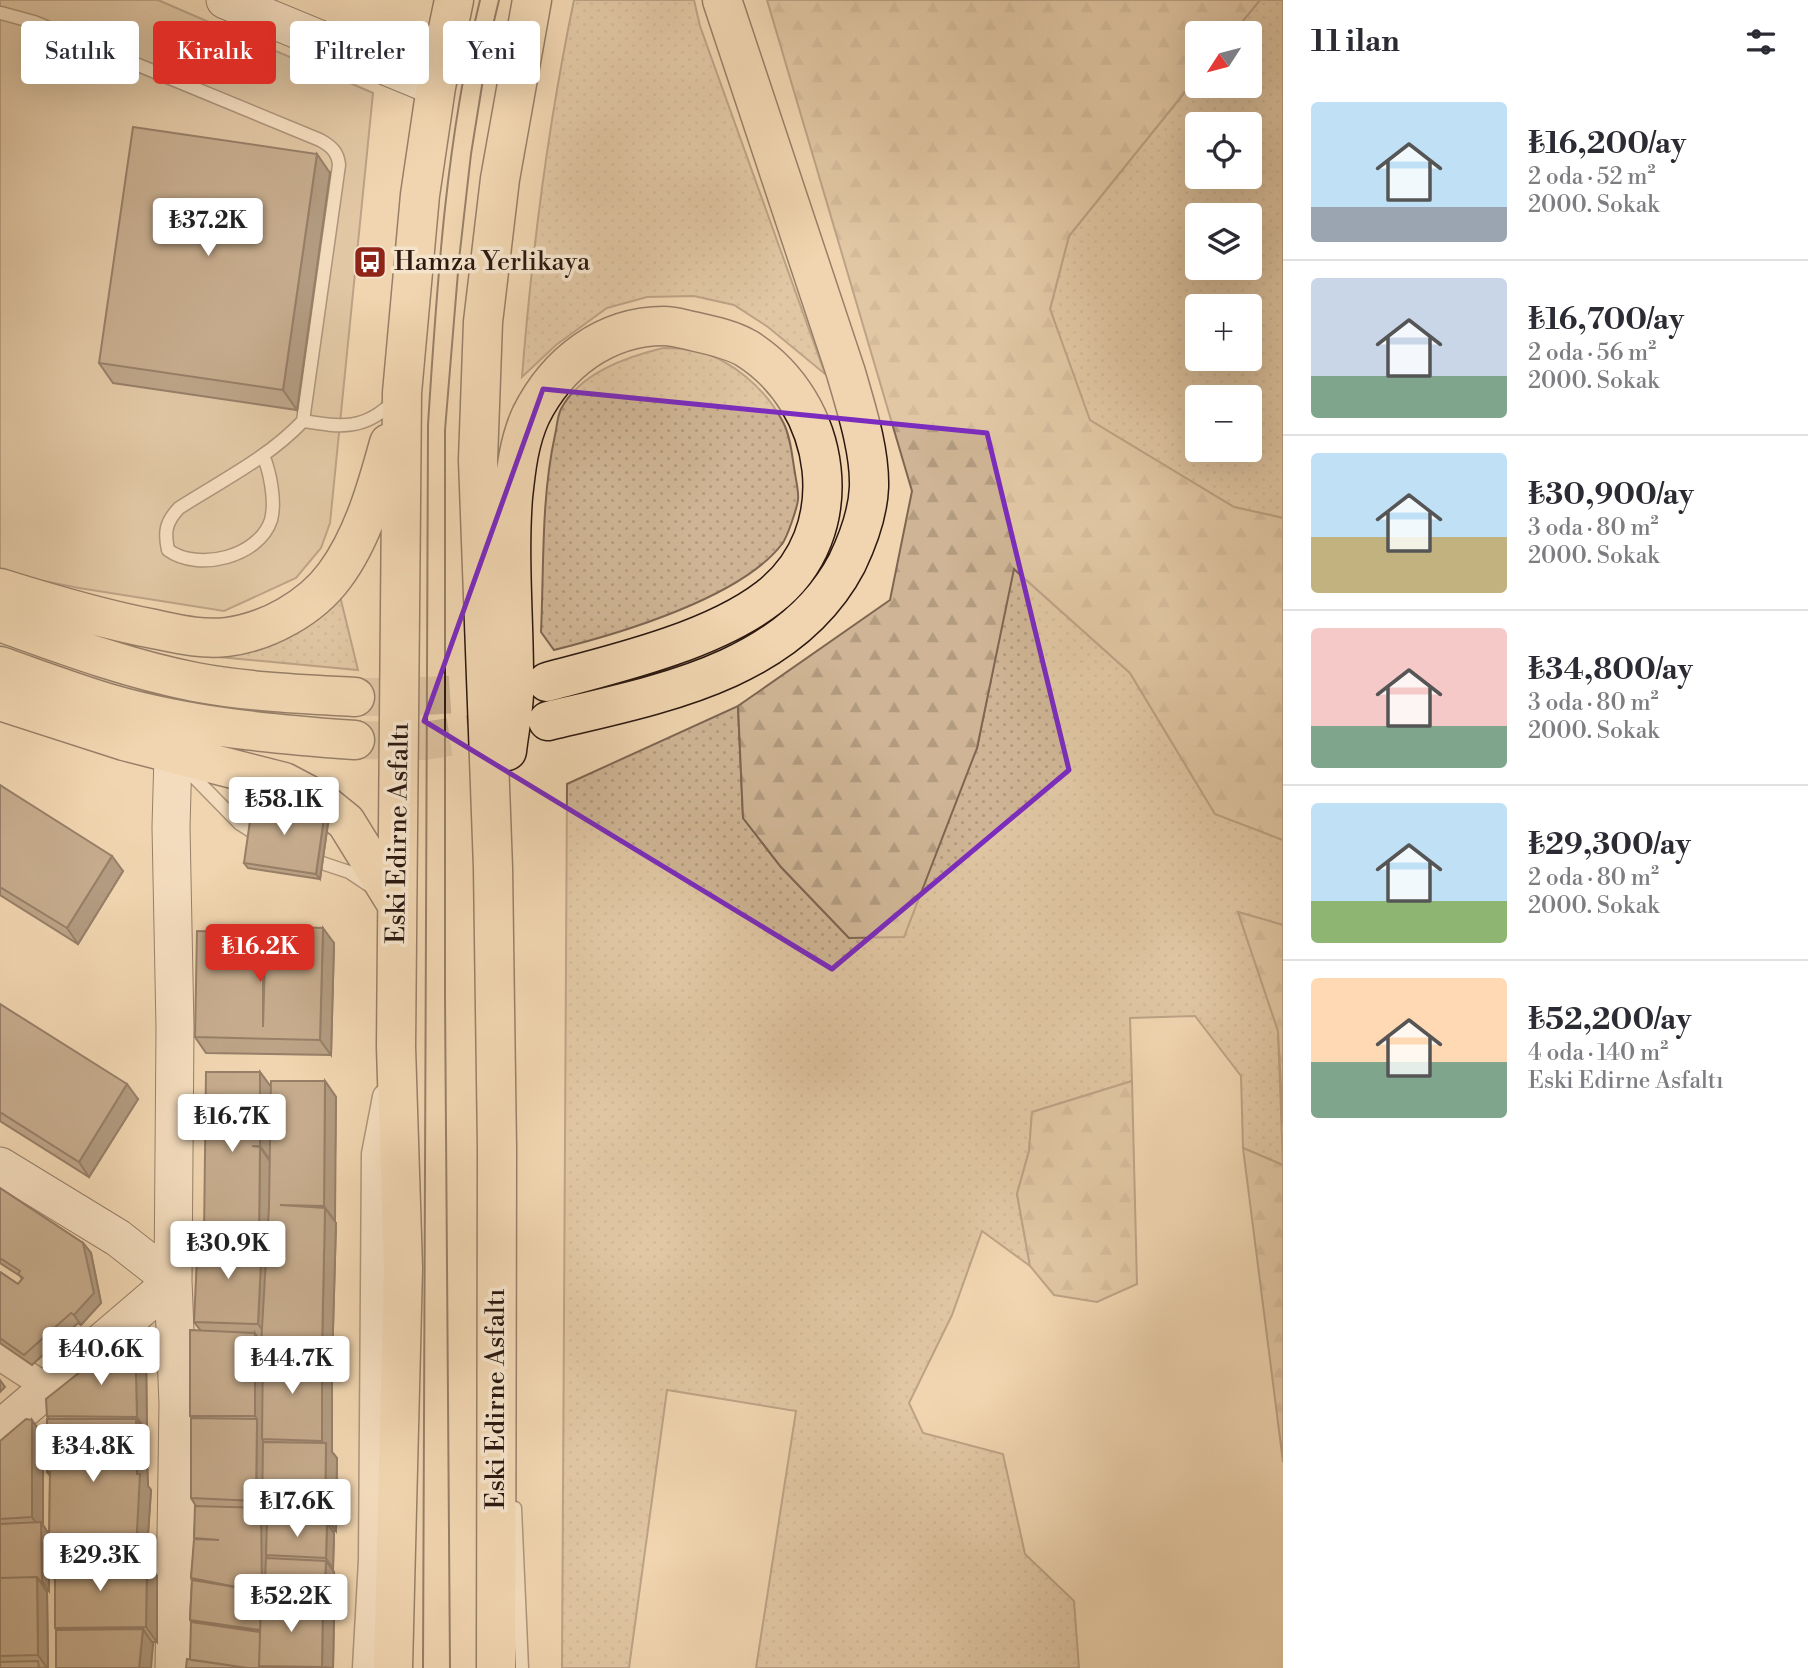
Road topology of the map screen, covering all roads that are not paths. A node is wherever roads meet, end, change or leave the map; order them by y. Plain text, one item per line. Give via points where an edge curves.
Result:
1 (6, 0) edge
2 (225, 0) edge
3 (454, 0) edge
4 (532, 0) edge
5 (722, 0) edge
6 (0, 13) edge
7 (436, 87) junction
8 (402, 393) junction
9 (303, 421) junction
10 (262, 455) junction
11 (0, 588) edge
12 (0, 622) edge
13 (0, 666) edge
14 (547, 682) tunnel mouth
15 (355, 697) tunnel mouth
16 (0, 701) edge
17 (548, 721) tunnel mouth
18 (355, 740) tunnel mouth
19 (173, 755) junction
20 (278, 846) edge
21 (299, 854) edge
22 (493, 868) junction
23 (396, 903) junction
24 (396, 1047) junction
25 (0, 1166) edge
26 (173, 1281) junction
27 (0, 1357) edge
28 (48, 1388) junction
29 (495, 1416) junction
30 (0, 1429) edge
31 (510, 1466) dead end
32 (514, 1492) dead end
33 (174, 1668) edge
34 (366, 1668) edge
35 (393, 1668) edge
36 (496, 1668) edge
37 (522, 1668) edge

1 - 6 lane
2 - 7 street
3 - 7 highway, Eski Edirne Asfaltı
4 - 22 highway, Eski Edirne Asfaltı via 500,179 483,322 478,460
5 - 17 highway via 863,433 869,487 858,540 819,605 752,658 689,684
6 - 9 lane via 34,22 333,148 339,164
7 - 8 highway, Eski Edirne Asfaltı via 420,195
8 - 9 lane via 384,411 353,425
8 - 11 highway via 379,481 353,547 334,577 282,619 254,632 196,637 66,609
8 - 23 highway, Eski Edirne Asfaltı
9 - 10 lane
10 - 10 lane via 168,519 168,550 192,560 224,559 258,538 270,522 272,509
12 - 15 highway via 195,682 274,693
13 - 18 highway via 111,704 170,718 251,732
14 - 22 highway via 640,656 728,622 782,586 809,550 821,516 824,477 818,451 792,391 745,348 713,335 665,326 622,332 590,346 556,374 531,416 516,459 511,530 514,697
16 - 19 highway
19 - 20 lane via 240,824
19 - 23 highway via 284,782 320,801 346,822
19 - 26 street
21 - 23 lane via 349,872
22 - 29 highway, Eski Edirne Asfaltı via 498,1149
23 - 24 highway, Eski Edirne Asfaltı
24 - 34 street, Eski Edirne Asfaltı via 375,1154 372,1560
24 - 35 highway via 403,1268
25 - 26 street via 118,1238
26 - 28 street
26 - 33 street via 178,1404
27 - 28 street
28 - 30 street
29 - 31 lane
29 - 36 highway, Eski Edirne Asfaltı
32 - 37 lane

